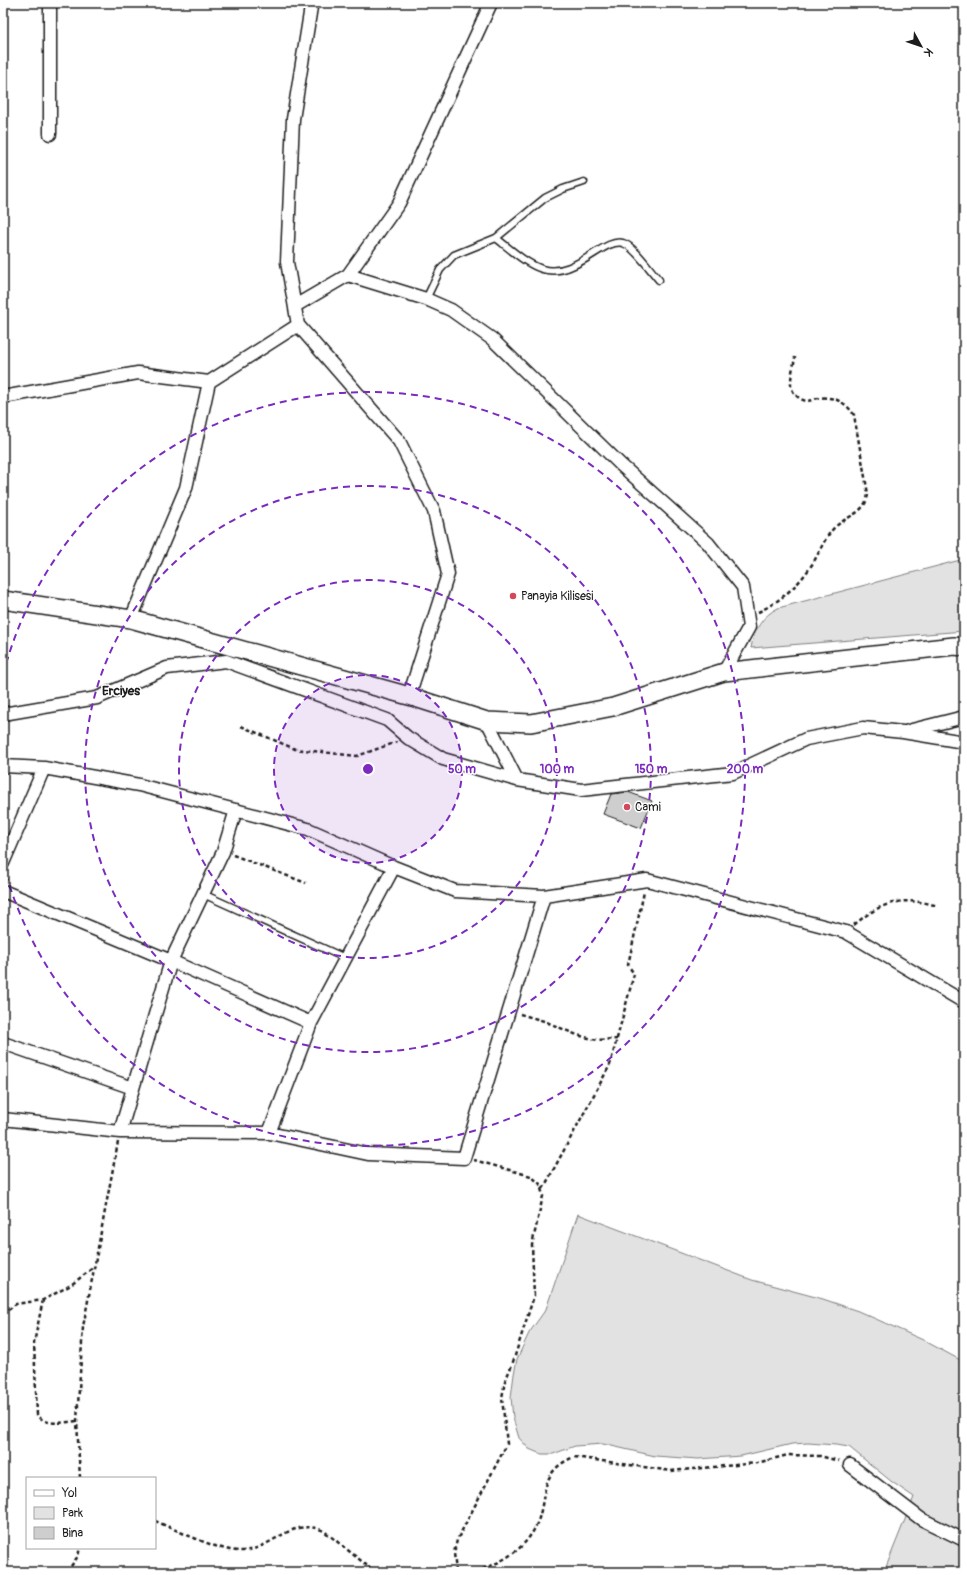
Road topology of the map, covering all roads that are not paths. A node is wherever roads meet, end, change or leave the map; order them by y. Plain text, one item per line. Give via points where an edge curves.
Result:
1 (50, 3) edge
2 (311, 3) edge
3 (491, 3) edge
4 (50, 134) dead end
5 (584, 182) dead end
6 (496, 238) junction
7 (348, 275) junction
8 (659, 280) dead end
9 (426, 299) junction
10 (295, 306) junction
11 (298, 325) junction
12 (209, 382) junction
13 (3, 398) edge
14 (3, 600) edge
15 (131, 618) junction
16 (961, 649) edge
17 (231, 655) junction
18 (724, 672) junction
19 (409, 696) junction
20 (3, 714) edge
21 (964, 717) edge
22 (487, 722) junction
23 (902, 732) junction
24 (964, 742) edge
25 (3, 766) edge
26 (44, 768) junction
27 (517, 780) junction
28 (236, 810) junction
29 (3, 863) edge
30 (394, 867) junction
31 (3, 891) edge
32 (203, 894) junction
33 (544, 896) junction
34 (345, 958) junction
35 (171, 961) junction
36 (964, 1002) edge
37 (311, 1023) junction
38 (3, 1043) edge
39 (133, 1088) junction
40 (3, 1119) edge
41 (120, 1132) junction
42 (269, 1133) junction
43 (850, 1464) road end
44 (964, 1540) edge

1 - 4 street
2 - 10 street via 293,119 287,262
3 - 7 street via 399,203
5 - 6 lane via 545,198
6 - 8 lane via 529,262 550,270 568,268 614,243 623,243 632,249
6 - 9 lane via 449,259 440,270
7 - 9 street
7 - 10 street
9 - 18 street via 451,310 492,339 621,465 708,543 743,587 748,617 749,627
10 - 11 street
11 - 12 street
11 - 19 street via 399,440 434,511 448,574
12 - 13 street via 138,373
12 - 15 street via 186,488
14 - 15 street
15 - 17 street
16 - 18 street
17 - 19 street
17 - 20 street via 167,668 97,698
17 - 27 street via 387,720 408,738 443,759
18 - 22 street via 613,707 531,723
19 - 22 street
21 - 23 street
22 - 27 street
23 - 24 street
23 - 27 street via 863,728 806,739 733,773 670,782 581,790
25 - 26 street
26 - 28 street via 139,785
26 - 29 street
28 - 30 street via 308,829
28 - 32 street via 223,852
30 - 33 street via 455,891
30 - 34 street
31 - 35 street
32 - 34 lane
32 - 35 street
33 - 36 street via 647,880 846,932
33 - 42 street via 464,1158 368,1154
34 - 37 street
35 - 37 street
35 - 39 street
37 - 42 street
38 - 39 street
39 - 41 street
40 - 41 street
41 - 42 street
43 - 44 street via 921,1519

